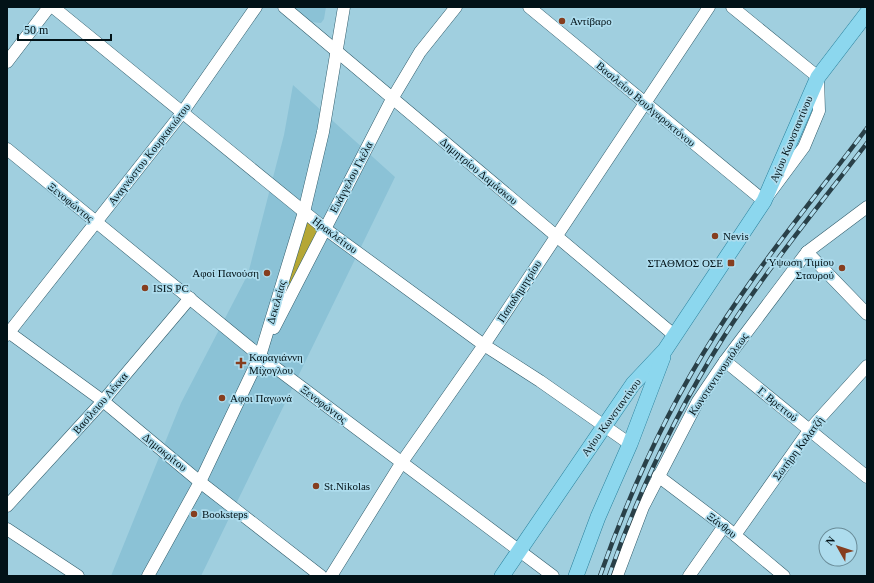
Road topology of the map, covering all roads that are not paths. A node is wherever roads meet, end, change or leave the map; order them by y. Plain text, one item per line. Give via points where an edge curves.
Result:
1 (49, 7) edge
2 (53, 7) edge
3 (256, 7) edge
4 (284, 7) edge
5 (344, 7) edge
6 (456, 7) edge
7 (529, 7) edge
8 (709, 7) edge
9 (732, 7) edge
10 (867, 13) edge
11 (338, 52) junction
12 (7, 62) edge
13 (818, 77) junction
14 (392, 99) junction
15 (644, 104) junction
16 (182, 112) junction
17 (7, 149) edge
18 (764, 201) junction
19 (867, 207) edge
20 (304, 212) junction
21 (96, 222) junction
22 (324, 228) junction
23 (555, 235) junction
24 (807, 252) junction
25 (190, 298) junction
26 (867, 314) edge
27 (8, 333) edge
28 (674, 335) junction
29 (484, 345) junction
30 (665, 350) junction
31 (260, 356) junction
32 (725, 362) junction
33 (867, 366) edge
34 (103, 401) junction
35 (604, 425) junction
36 (810, 429) junction
37 (630, 444) junction
38 (402, 462) junction
39 (658, 476) junction
40 (867, 477) edge
41 (200, 482) junction
42 (7, 506) edge
43 (724, 526) junction
44 (7, 529) edge
45 (734, 535) junction
46 (520, 551) junction
47 (78, 576) edge
48 (148, 576) edge
49 (321, 576) edge
50 (331, 576) edge
51 (502, 576) edge
52 (553, 576) edge
53 (576, 576) edge
54 (617, 576) edge
55 (689, 576) edge
56 (784, 576) edge

1 - 12 street
2 - 16 street, Ηρακλείτου
3 - 16 street, Αναγνώστου Κουρκακιώτου
4 - 11 street, Δημητρίου Δαμάσκου
5 - 11 street, Δεκελείας
6 - 14 street, Ευάγγελου Γκέλα via 420,52
7 - 15 street, Βασιλείου Βουλγαροκτόνου
8 - 15 street, Παπαδημητρίου
9 - 13 street
10 - 13 main road, Αγίου Κωνσταντίνου
11 - 14 street, Δημητρίου Δαμάσκου
11 - 20 street, Δεκελείας
13 - 18 main road, Αγίου Κωνσταντίνου
14 - 22 street, Ευάγγελου Γκέλα
14 - 23 street, Δημητρίου Δαμάσκου
15 - 18 street, Βασιλείου Βουλγαροκτόνου
15 - 23 street, Παπαδημητρίου
16 - 20 street, Ηρακλείτου
16 - 21 street, Αναγνώστου Κουρκακιώτου
17 - 21 street, Ξενοφώντος
18 - 28 main road, Αγίου Κωνσταντίνου
19 - 24 street, Κωνσταντινουπόλεως
20 - 22 street, Ηρακλείτου
20 - 31 street, Δεκελείας
21 - 25 street, Ξενοφώντος
21 - 27 street, Αναγνώστου Κουρκακιώτου
22 - 29 street, Ηρακλείτου
22 - 31 street, Ευάγγελου Γκέλα
23 - 28 street, Δημητρίου Δαμάσκου
23 - 29 street, Παπαδημητρίου
24 - 26 street
24 - 32 street, Κωνσταντινουπόλεως
25 - 31 street, Ξενοφώντος
25 - 34 street, Βασίλειου Λέκκα
27 - 34 street, Δημοκρίτου
28 - 30 main road, Αγίου Κωνσταντίνου
29 - 35 street, Ηρακλείτου
29 - 38 street, Παπαδημητρίου
30 - 35 main road, Αγίου Κωνσταντίνου via 633,384
30 - 37 main road
31 - 38 street, Ξενοφώντος
31 - 41 street, Δεκελείας
32 - 36 street, Γ. Βρεττού
32 - 39 street, Κωνσταντινουπόλεως via 698,401
33 - 36 street, Σωτήρη Καλατζή
34 - 41 street, Δημοκρίτου
34 - 42 street, Βασίλειου Λέκκα
35 - 37 street, Ηρακλείτου
35 - 46 main road, Αγίου Κωνσταντίνου
36 - 40 street, Γ. Βρεττού
36 - 45 street, Σωτήρη Καλατζή
37 - 53 main road via 598,516
38 - 46 street, Ξενοφώντος
38 - 50 street, Παπαδημητρίου
39 - 43 street, Ξάνθου
39 - 54 street, Κωνσταντινουπόλεως via 643,507
41 - 48 street, Δεκελείας
41 - 49 street, Δημοκρίτου
43 - 45 street, Ξάνθου
43 - 55 street
44 - 47 street
45 - 56 street, Ξάνθου
46 - 51 main road, Αγίου Κωνσταντίνου
46 - 52 street, Ξενοφώντος

